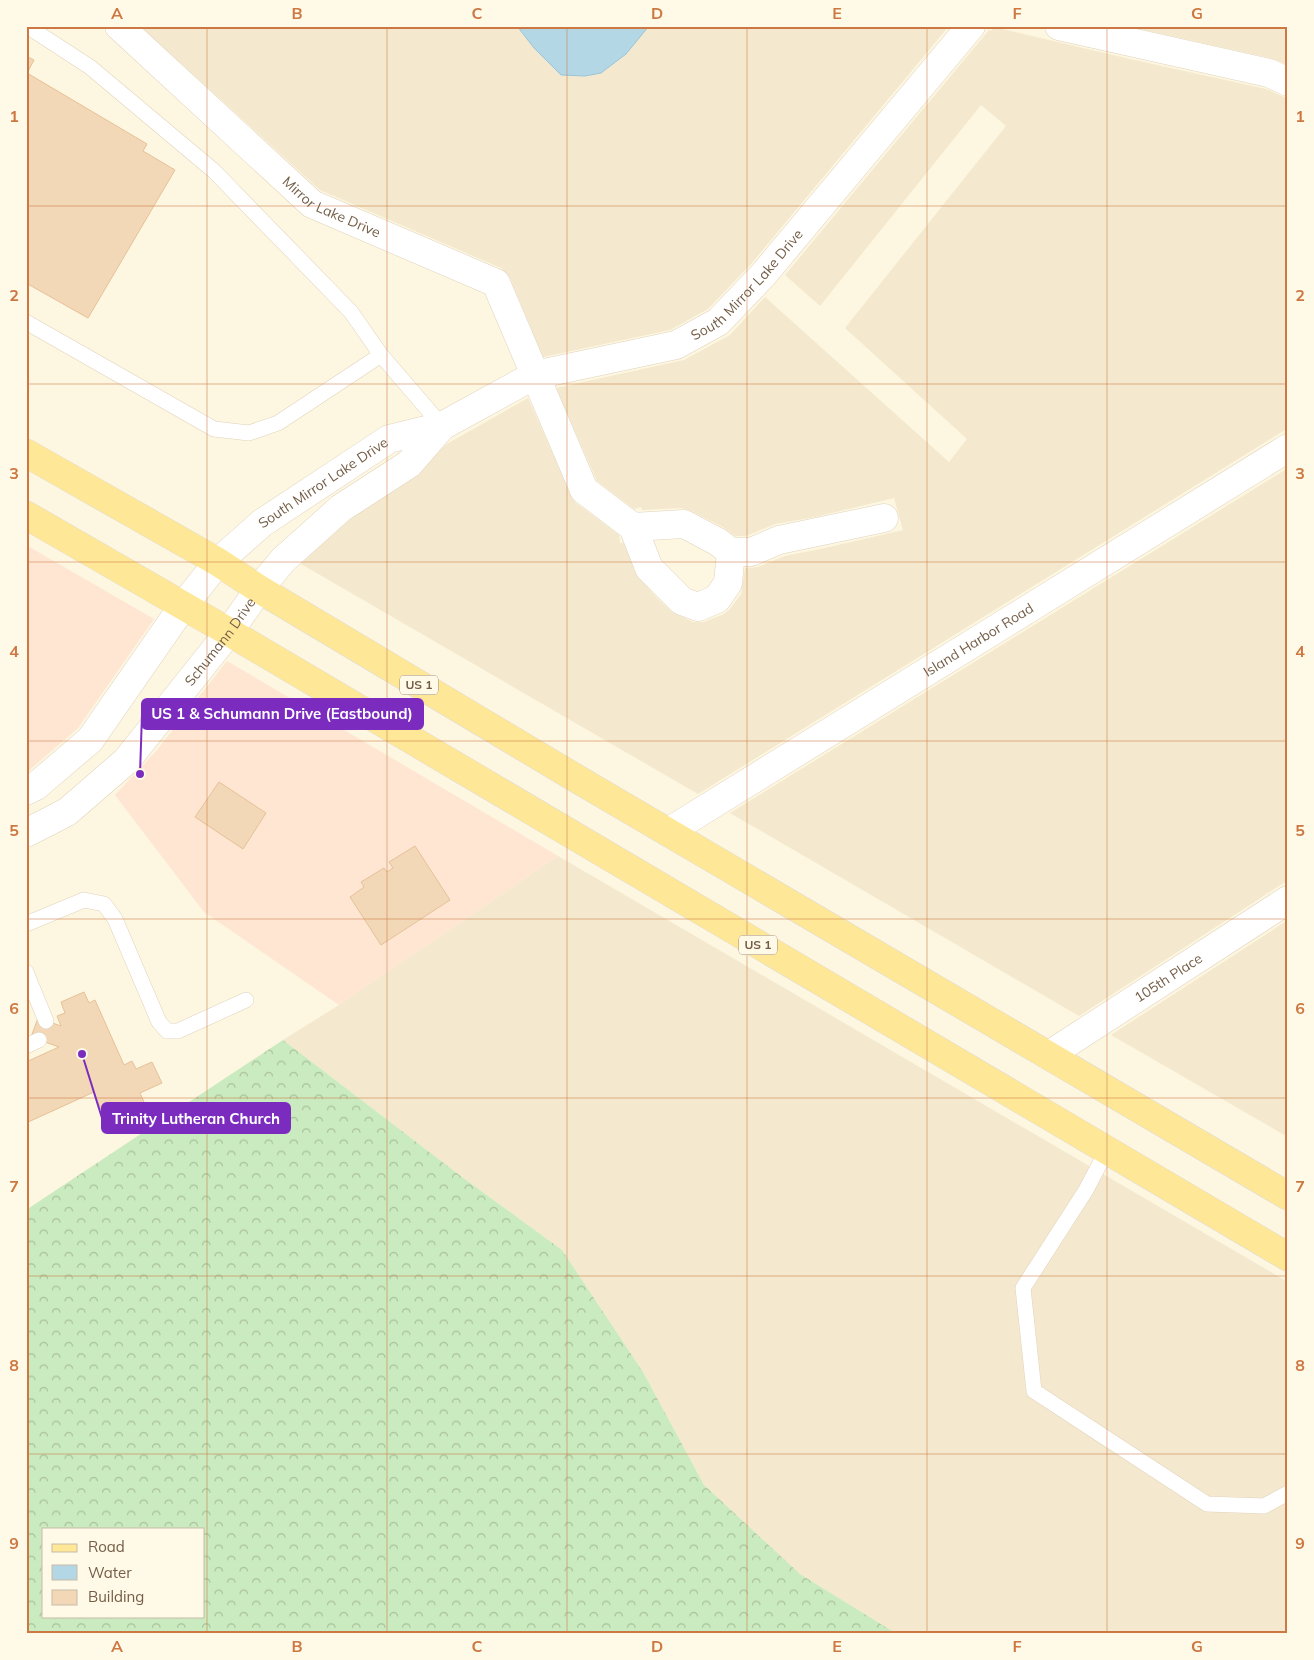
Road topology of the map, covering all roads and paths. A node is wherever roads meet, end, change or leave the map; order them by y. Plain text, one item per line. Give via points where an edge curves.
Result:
1 (26, 26) edge
2 (119, 26) edge
3 (971, 26) edge
4 (1059, 26) edge
5 (1288, 82) edge
6 (26, 322) edge
7 (381, 355) junction
8 (535, 376) junction
9 (442, 426) junction
10 (1288, 448) edge
11 (26, 453) edge
12 (26, 515) edge
13 (884, 518) dead end
14 (633, 527) junction
15 (731, 552) junction
16 (218, 562) junction
17 (259, 589) junction
18 (183, 606) junction
19 (228, 632) junction
20 (26, 791) edge
21 (668, 832) junction
22 (26, 833) edge
23 (1288, 900) edge
24 (26, 924) edge
25 (26, 972) edge
26 (246, 1000) dead end
27 (46, 1020) dead end
28 (1048, 1055) junction
29 (1107, 1150) junction
30 (1288, 1196) edge
31 (1288, 1257) edge
32 (1288, 1492) edge

1 - 7 lane via 90,67 214,171 351,312
2 - 8 street, Mirror Lake Drive via 312,204 496,283
3 - 8 street, South Mirror Lake Drive via 763,275 718,322 676,345
4 - 5 street via 1269,74
6 - 7 lane via 214,429 249,433 278,423
7 - 9 lane
8 - 9 street, South Mirror Lake Drive
8 - 14 street, Mirror Lake Drive via 584,490
9 - 16 street, South Mirror Lake Drive via 389,439 262,523
9 - 17 street, South Mirror Lake Drive via 409,464 341,508 283,560
10 - 21 street, Island Harbor Road
11 - 16 main road, US 1
12 - 18 main road, US 1
13 - 15 street via 779,540 751,552
14 - 15 street via 684,524
14 - 15 street via 649,568 682,601 698,606 717,599 728,583
16 - 17 main road, US 1
16 - 18 street
17 - 19 street, Schumann Drive
17 - 21 main road, US 1
18 - 19 main road, US 1
18 - 20 street via 90,740
19 - 22 street, Schumann Drive via 126,761 67,812
19 - 29 main road, US 1
21 - 28 main road, US 1
23 - 28 street, 105th Place
24 - 26 lane via 84,900 104,904 115,919 159,1022 167,1031 178,1031
25 - 27 lane
28 - 30 main road, US 1
29 - 31 main road, US 1
29 - 32 lane via 1086,1190 1023,1288 1034,1391 1207,1504 1264,1506

